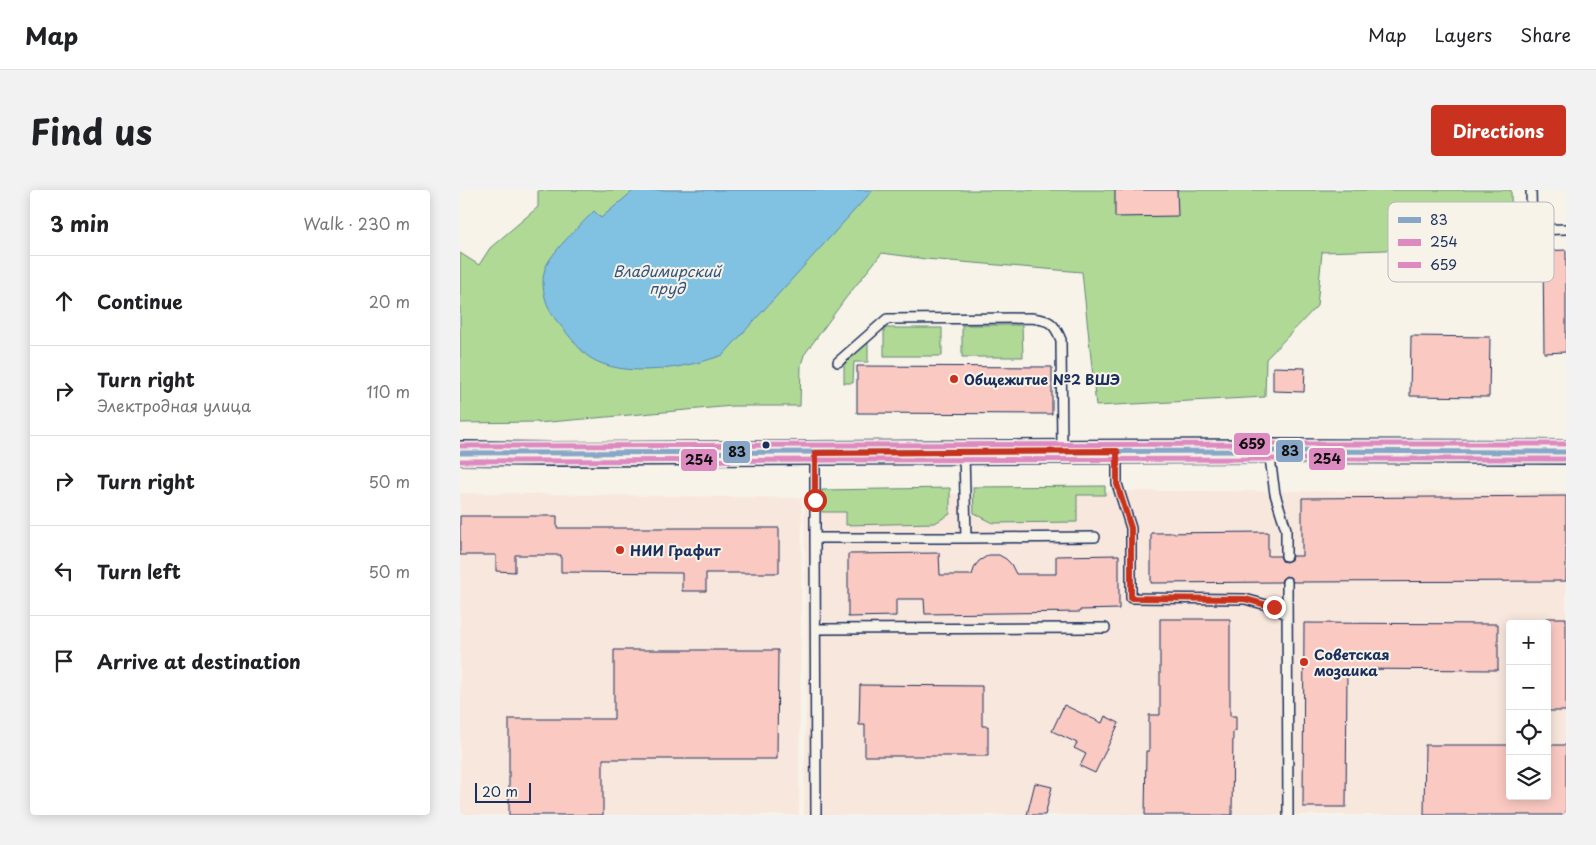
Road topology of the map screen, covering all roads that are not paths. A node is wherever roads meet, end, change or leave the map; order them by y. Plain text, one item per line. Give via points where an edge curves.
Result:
1 (838, 362) dead end
2 (1117, 451) junction
3 (1269, 451) junction
4 (964, 452) junction
5 (1062, 452) junction
6 (1566, 452) edge
7 (460, 453) edge
8 (815, 453) junction
9 (1095, 537) dead end
10 (815, 538) junction
11 (966, 538) junction
12 (1286, 556) dead end
13 (1286, 582) dead end
14 (1287, 615) junction
15 (1105, 628) dead end
16 (816, 629) junction
17 (816, 815) edge
18 (1288, 815) edge

1 - 5 lane via 887,319 1043,319 1052,323 1061,340
2 - 3 street
2 - 5 street
2 - 14 lane via 1117,484 1131,528 1131,598 1245,599 1274,607
3 - 6 street
3 - 12 lane via 1275,494 1286,529
4 - 5 street
4 - 8 street
4 - 11 lane
7 - 8 street
8 - 10 lane
9 - 11 lane
10 - 11 lane
10 - 16 lane
13 - 14 lane
14 - 18 lane
15 - 16 lane
16 - 17 lane

